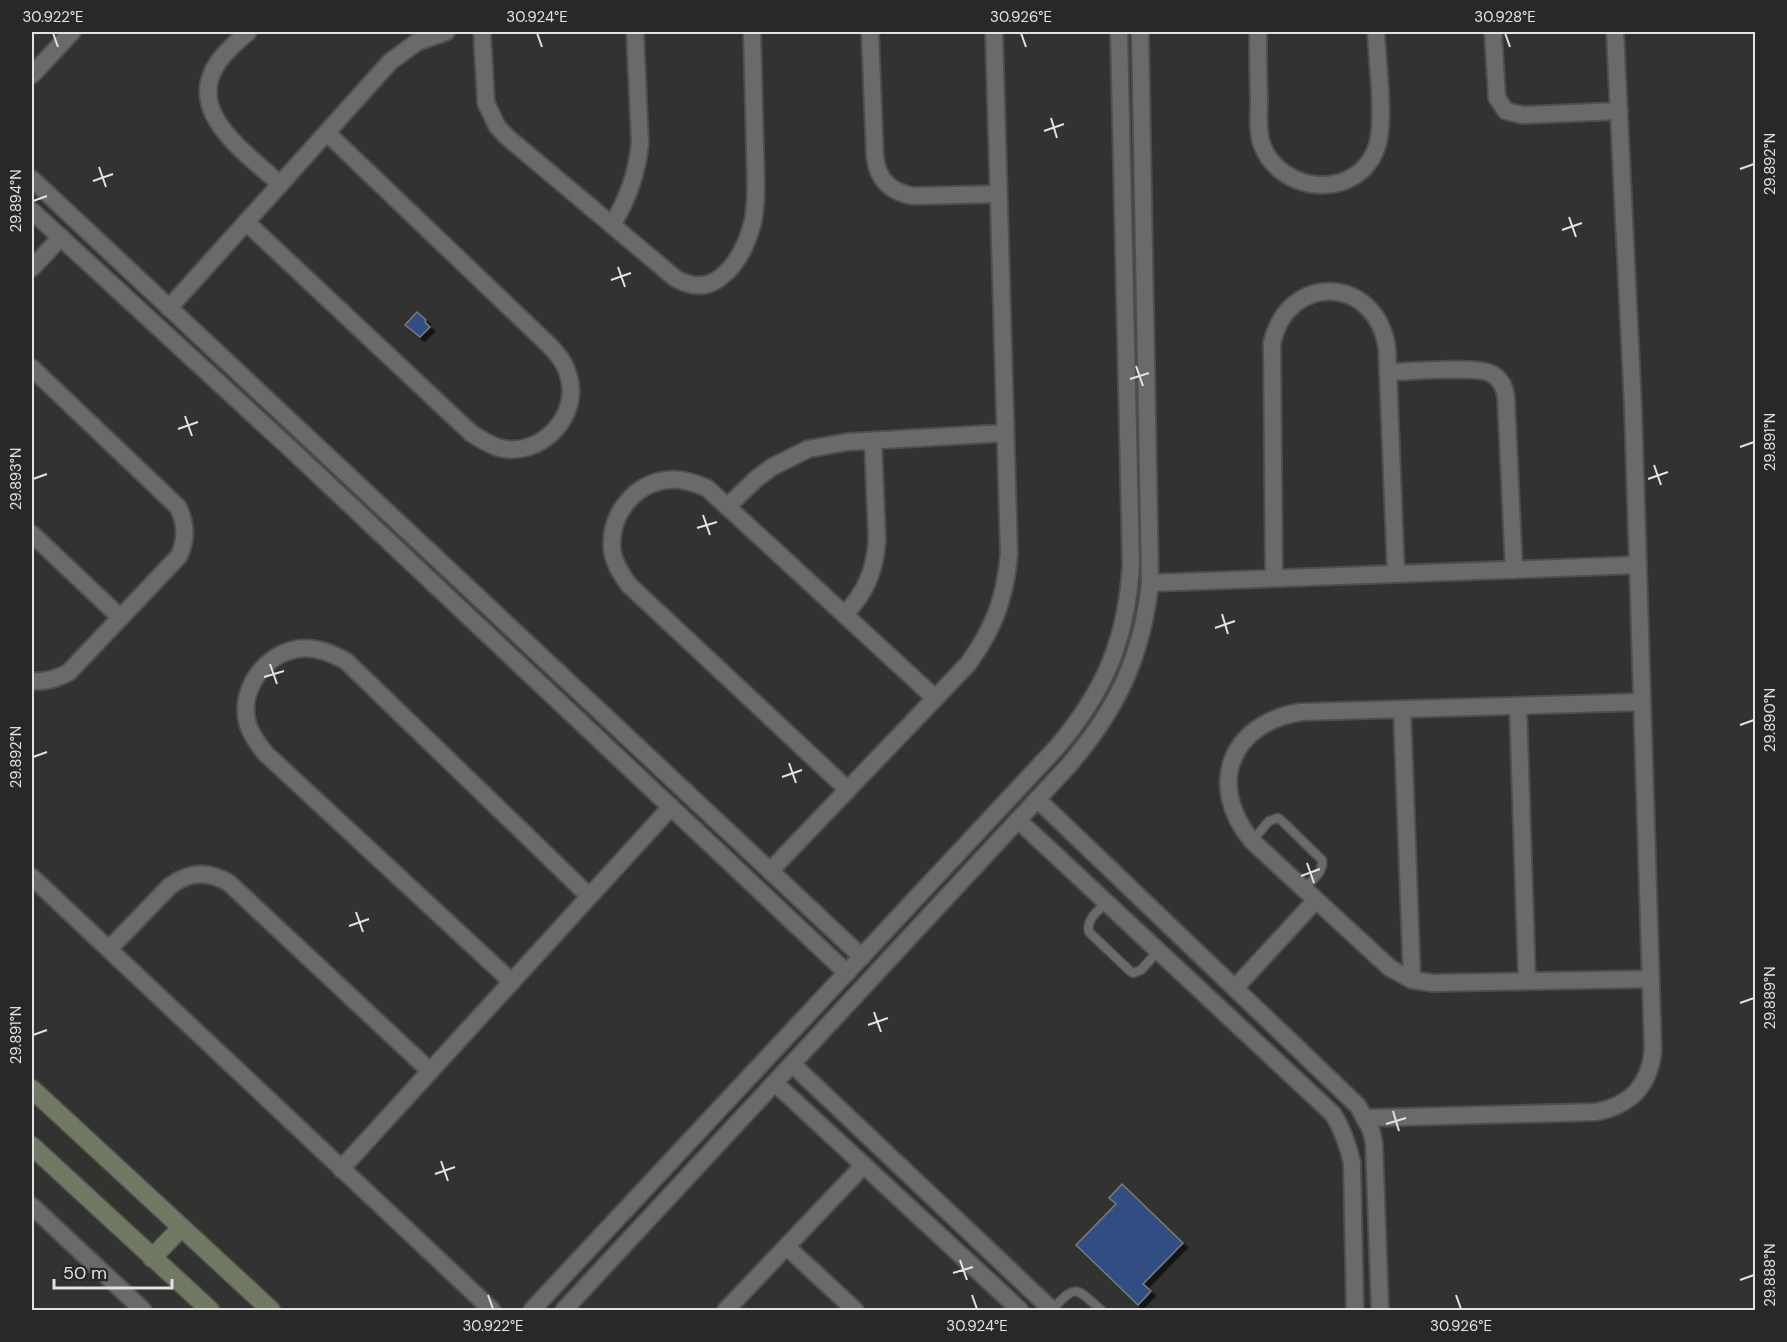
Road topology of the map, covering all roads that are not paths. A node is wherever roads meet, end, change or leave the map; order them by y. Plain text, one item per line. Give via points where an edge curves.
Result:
1 (72, 32) edge
2 (248, 32) edge
3 (446, 32) edge
4 (482, 32) edge
5 (635, 32) edge
6 (752, 32) edge
7 (870, 32) edge
8 (994, 32) edge
9 (1119, 32) edge
10 (1140, 32) edge
11 (1258, 32) edge
12 (1376, 32) edge
13 (1493, 32) edge
14 (1615, 32) edge
15 (32, 75) edge
16 (1619, 111) junction
17 (327, 133) junction
18 (32, 179) edge
19 (280, 184) junction
20 (998, 194) junction
21 (32, 211) edge
22 (246, 222) junction
23 (612, 225) junction
24 (61, 237) junction
25 (32, 268) edge
26 (169, 308) junction
27 (32, 368) edge
28 (1388, 372) junction
29 (1005, 433) junction
30 (309, 439) junction
31 (873, 441) junction
32 (295, 453) junction
33 (728, 506) junction
34 (32, 534) edge
35 (1638, 565) junction
36 (1514, 570) junction
37 (1396, 574) junction
38 (1274, 578) junction
39 (1150, 583) junction
40 (845, 614) junction
41 (121, 618) junction
42 (531, 646) junction
43 (517, 662) junction
44 (32, 681) edge
45 (935, 698) junction
46 (1642, 702) junction
47 (1518, 706) junction
48 (1402, 710) junction
49 (848, 790) junction
50 (1037, 800) junction
51 (671, 807) junction
52 (1018, 820) junction
53 (1251, 841) junction
54 (771, 871) junction
55 (32, 877) edge
56 (1310, 894) junction
57 (590, 896) junction
58 (1107, 902) junction
59 (109, 949) junction
60 (1159, 950) junction
61 (862, 957) junction
62 (847, 973) junction
63 (1651, 979) junction
64 (1412, 980) junction
65 (1527, 981) junction
66 (512, 982) junction
67 (1235, 988) junction
68 (792, 1064) junction
69 (430, 1071) junction
70 (775, 1083) junction
71 (32, 1089) edge
72 (1366, 1118) junction
73 (32, 1146) edge
74 (864, 1165) junction
75 (341, 1168) junction
76 (32, 1206) edge
77 (181, 1228) junction
78 (787, 1246) junction
79 (152, 1258) junction
80 (1052, 1310) edge
81 (143, 1311) edge
82 (210, 1311) edge
83 (271, 1311) edge
84 (492, 1311) edge
85 (532, 1311) edge
86 (564, 1311) edge
87 (726, 1311) edge
88 (855, 1311) edge
89 (1020, 1311) edge
90 (1101, 1311) edge
91 (1355, 1311) edge
92 (1380, 1311) edge

1 - 15 street
2 - 19 street via 213,71 209,83 210,108 222,130
3 - 17 street via 417,42 397,57
4 - 23 street via 486,103 497,126
5 - 23 street via 639,161 629,195
6 - 23 street via 755,206 748,235 735,262 716,281 706,285 684,283
7 - 20 street via 875,157 882,180 891,189 913,196
8 - 20 street
9 - 61 street via 1131,564 1124,621 1106,676 1076,725
10 - 39 street
11 - 12 street via 1262,144 1282,174 1316,186 1334,185 1351,178 1375,152 1381,135
13 - 16 street via 1497,98 1506,111 1522,115
14 - 16 street
16 - 35 street
17 - 19 street
17 - 22 street via 562,360 571,392 561,424 534,445 518,449 485,443
18 - 26 street
19 - 22 street
20 - 29 street
21 - 24 street
22 - 26 street
24 - 25 street
24 - 32 street
26 - 30 street
27 - 41 street via 169,497 183,518 185,537 180,556
28 - 36 street via 1477,370 1500,381 1506,398
28 - 37 street
28 - 38 street via 1384,332 1378,318 1354,297 1331,292 1308,295 1288,309 1275,328
29 - 31 street
29 - 45 street via 1009,554 1002,601 982,645
30 - 32 street
30 - 42 street
31 - 33 street via 827,444 789,457 756,478
31 - 40 street via 876,557 866,588
32 - 43 street
33 - 40 street
33 - 49 street via 707,488 688,480 668,479 649,484 632,495 616,520 612,550 618,569 629,585
34 - 41 street
35 - 36 street
35 - 46 street
36 - 37 street
37 - 38 street
38 - 39 street
39 - 50 street via 1140,640 1119,694 1088,743
40 - 45 street
41 - 44 street via 69,672 44,682
42 - 43 street
42 - 54 street
43 - 51 street
45 - 49 street
46 - 47 street
46 - 63 street
47 - 48 street
47 - 65 street
48 - 53 street via 1282,715 1248,735 1230,769 1228,789 1231,808
48 - 64 street
49 - 54 street
50 - 52 street
50 - 67 street
51 - 57 street
51 - 62 street
52 - 58 street
52 - 68 street
53 - 56 street
53 - 56 lane via 1269,821 1281,820 1322,860
54 - 61 street
55 - 59 street
56 - 64 street via 1390,968
56 - 67 street
57 - 66 street
57 - 66 street via 346,662 331,653 298,649 267,663 256,676 246,707 255,740
58 - 60 street
58 - 60 lane via 1090,919 1087,928 1130,971 1141,970
59 - 69 street via 181,878 206,873 218,877 238,891
59 - 75 street
60 - 91 street via 1320,1101 1342,1129 1352,1163
61 - 62 street
62 - 85 street
63 - 65 street
63 - 72 street via 1651,1066 1637,1092 1611,1109
64 - 65 street
66 - 69 street
67 - 72 street via 1349,1096
68 - 70 street
68 - 80 street
69 - 75 street
70 - 74 street
70 - 86 street
71 - 77 street
72 - 92 street via 1374,1143
73 - 79 street
74 - 78 street
74 - 89 street
75 - 84 street
76 - 81 street
77 - 79 street
77 - 83 street
78 - 87 street
78 - 88 street
79 - 82 street
80 - 90 lane via 1065,1295 1075,1291

